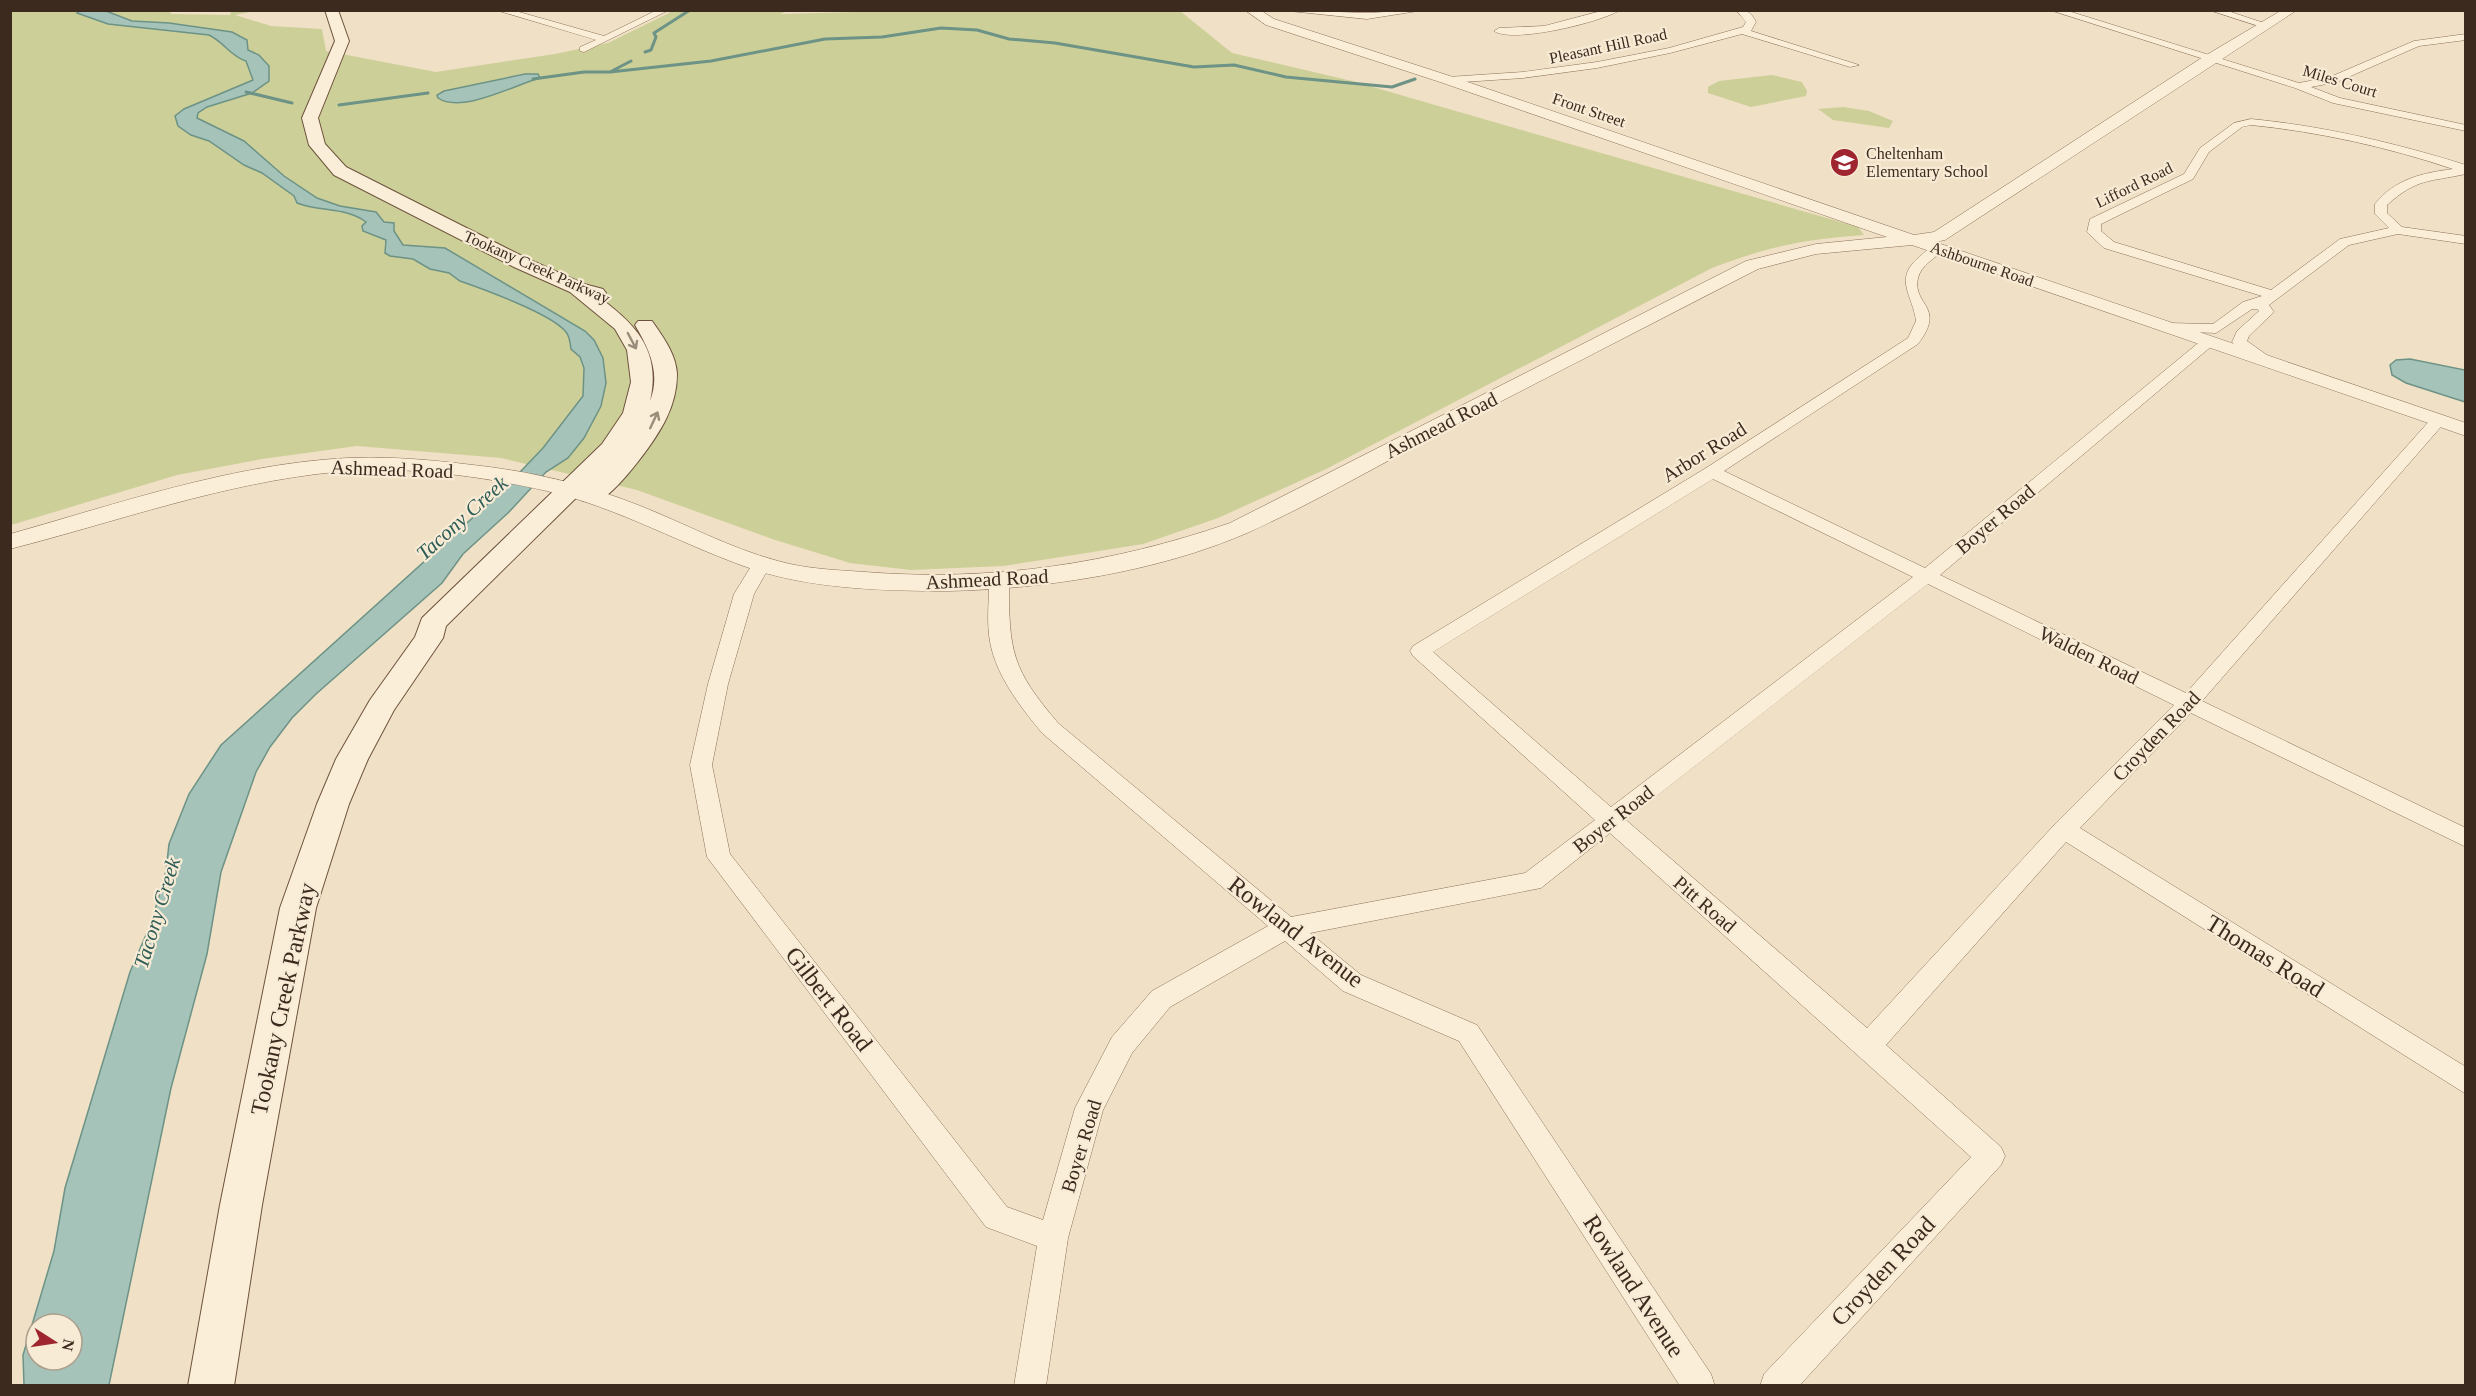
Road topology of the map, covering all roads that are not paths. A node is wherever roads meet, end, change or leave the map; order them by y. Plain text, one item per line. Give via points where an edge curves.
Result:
1 (331, 10) edge
2 (500, 10) edge
3 (522, 10) edge
4 (665, 10) edge
5 (1251, 10) edge
6 (1284, 10) edge
7 (1420, 10) edge
8 (1616, 10) edge
9 (1740, 10) edge
10 (2054, 10) edge
11 (2213, 10) edge
12 (2291, 10) edge
13 (512, 14) junction
14 (2265, 25) junction
15 (1499, 31) dead end
16 (1742, 31) junction
17 (2466, 38) edge
18 (603, 39) junction
19 (584, 49) dead end
20 (2208, 60) junction
21 (1854, 65) dead end
22 (1449, 80) junction
23 (2299, 86) junction
24 (2466, 128) edge
25 (2466, 170) edge
26 (2398, 230) junction
27 (2466, 240) edge
28 (1917, 241) junction
29 (1937, 249) junction
30 (2266, 300) junction
31 (2166, 327) junction
32 (2208, 342) junction
33 (2272, 364) junction
34 (2438, 421) junction
35 (2466, 430) edge
36 (1712, 472) junction
37 (570, 490) junction
38 (10, 542) edge
39 (762, 564) junction
40 (1927, 576) junction
41 (999, 583) junction
42 (1420, 651) joint
43 (2189, 703) junction
44 (1610, 822) junction
45 (2064, 829) junction
46 (2466, 838) edge
47 (1286, 928) junction
48 (1869, 1045) junction
49 (2466, 1082) edge
50 (1990, 1156) joint
51 (1053, 1238) junction
52 (211, 1386) edge
53 (1030, 1386) edge
54 (1699, 1386) edge
55 (1776, 1386) edge

1 - 37 main road, Tookany Creek Parkway via 342,40 310,118 317,145 340,171 584,295 617,320 633,339 643,369 643,388 630,423
2 - 13 street
3 - 13 street
4 - 18 street
5 - 22 street, Front Street via 1270,22
6 - 7 street via 1367,16
8 - 15 street via 1556,26
9 - 16 street via 1751,22
10 - 20 street, Miles Court
11 - 14 street
12 - 14 street, Ashbourne Road
13 - 18 street
14 - 20 street, Ashbourne Road
16 - 21 street
16 - 22 street, Pleasant Hill Road via 1597,67 1525,77
17 - 23 street via 2417,43 2333,80
18 - 19 street
20 - 23 street, Miles Court
20 - 28 street, Ashbourne Road via 1953,229
22 - 28 street, Front Street
23 - 24 street, Miles Court via 2337,101
25 - 26 street via 2404,182 2381,204 2381,214
25 - 30 street, Lifford Road via 2419,154 2310,128 2251,122 2238,125 2204,150 2189,176 2095,222 2094,232 2109,245
26 - 27 street
26 - 30 street via 2345,242
28 - 29 street, Ashbourne Road
28 - 41 street, Ashmead Road via 1833,246 1771,258 1238,528 1162,555
29 - 31 street, Ashbourne Road
29 - 36 street, Arbor Road via 1916,268 1912,279 1912,290 1925,317 1920,334 1900,351
30 - 31 street via 2248,305 2216,329
30 - 33 street via 2267,312 2242,334 2239,342
31 - 32 street, Ashbourne Road
32 - 33 street, Ashbourne Road
32 - 40 street, Boyer Road
33 - 34 street, Ashbourne Road
34 - 35 street, Ashbourne Road
34 - 43 street, Croyden Road
36 - 40 street, Walden Road
36 - 42 street, Arbor Road
37 - 38 street, Ashmead Road via 440,469 339,464 198,489
37 - 39 street, Ashmead Road
37 - 52 main road, Tookany Creek Parkway via 432,624 429,638 381,707 352,759 333,804 298,908
39 - 41 street, Ashmead Road via 874,581
39 - 51 street, Gilbert Road via 744,594 718,684 701,765 719,857 997,1217
40 - 43 street, Walden Road
40 - 44 street, Boyer Road
41 - 47 street, Rowland Avenue via 999,636 1026,699 1050,728
42 - 44 street, Pitt Road
43 - 45 street, Croyden Road
43 - 46 street, Walden Road
44 - 47 street, Boyer Road via 1533,881
44 - 48 street, Pitt Road
45 - 48 street, Croyden Road
45 - 49 street, Thomas Road
47 - 51 street, Boyer Road via 1161,999 1122,1045 1089,1108
47 - 54 street, Rowland Avenue via 1352,983 1468,1033
48 - 50 street, Pitt Road
50 - 55 street, Croyden Road
51 - 53 street

